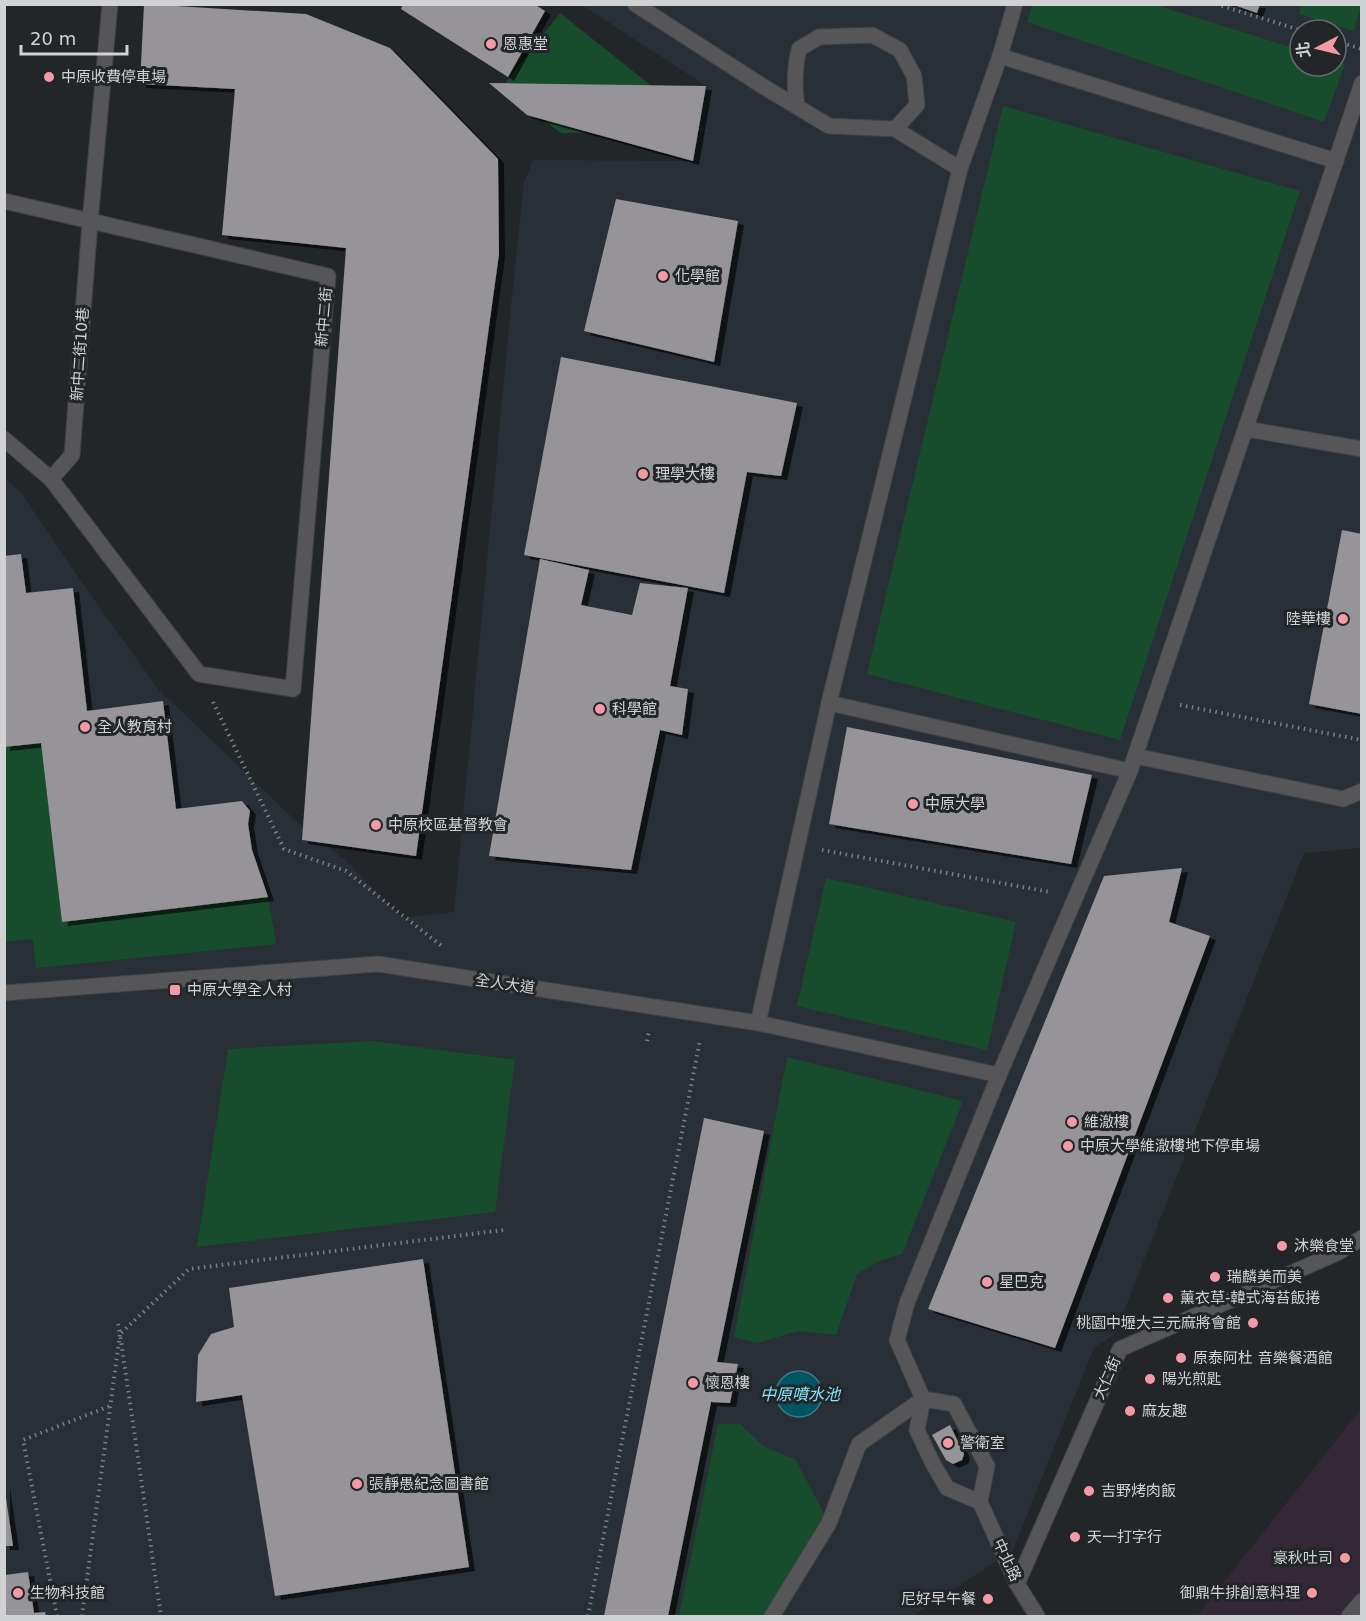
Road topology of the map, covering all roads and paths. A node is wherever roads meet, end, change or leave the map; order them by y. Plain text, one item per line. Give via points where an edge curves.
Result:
1 (110, 4) edge
2 (635, 4) edge
3 (1015, 4) edge
4 (1216, 4) edge
5 (1288, 26) edge
6 (1000, 56) junction
7 (1362, 83) edge
8 (797, 106) junction
9 (895, 129) junction
10 (1336, 161) junction
11 (960, 169) junction
12 (4, 201) edge
13 (90, 222) junction
14 (1246, 429) junction
15 (4, 439) edge
16 (1362, 449) edge
17 (51, 479) junction
18 (199, 674) junction
19 (1154, 700) junction
20 (829, 704) junction
21 (1362, 740) edge
22 (1132, 764) junction
23 (1362, 791) edge
24 (797, 845) junction
25 (1076, 897) junction
26 (444, 947) dead end
27 (4, 993) edge
28 (706, 1014) junction
29 (758, 1023) junction
30 (999, 1075) junction
31 (504, 1230) dead end
32 (1362, 1238) edge
33 (118, 1324) dead end
34 (120, 1334) junction
35 (923, 1399) junction
36 (111, 1406) junction
37 (980, 1502) junction
38 (1017, 1584) junction
39 (1362, 1601) edge
40 (57, 1617) edge
41 (82, 1617) edge
42 (161, 1617) edge
43 (588, 1617) edge
44 (772, 1617) edge
45 (1037, 1617) edge
46 (1348, 1617) edge

1 - 13 street, 新中二街10巷
2 - 8 street
3 - 6 street
4 - 5 path
6 - 10 street
6 - 11 street
7 - 10 street
8 - 9 street via 829,126
8 - 9 street via 794,86 799,49 819,37 872,35 900,50 914,76 917,105
9 - 11 street
10 - 14 street
11 - 20 street
12 - 13 street, 新中二街
13 - 17 street, 新中二街10巷 via 72,455
13 - 18 street, 新中二街 via 328,276 294,689
14 - 16 street
14 - 19 street
15 - 17 street
17 - 18 street
18 - 26 path via 285,849 346,871
19 - 21 path
19 - 22 street
20 - 22 street
20 - 24 street
22 - 23 street via 1343,799
22 - 25 street
24 - 25 path
24 - 29 street
25 - 30 street
27 - 28 street, 全人大道 via 378,964
28 - 29 street, 全人大道
28 - 43 path
29 - 30 street, 全人大道
30 - 35 street via 907,1303 897,1340
31 - 34 path via 189,1269
32 - 38 street, 大仁街 via 1337,1253 1120,1349
33 - 34 path
34 - 36 path
34 - 42 path
35 - 37 street via 917,1430 932,1462 947,1488
35 - 37 street via 954,1404 987,1466
35 - 44 street via 859,1444 829,1523
36 - 40 path via 23,1440
36 - 41 path
37 - 38 street, 中北路
38 - 45 street, 中北路
39 - 46 street

